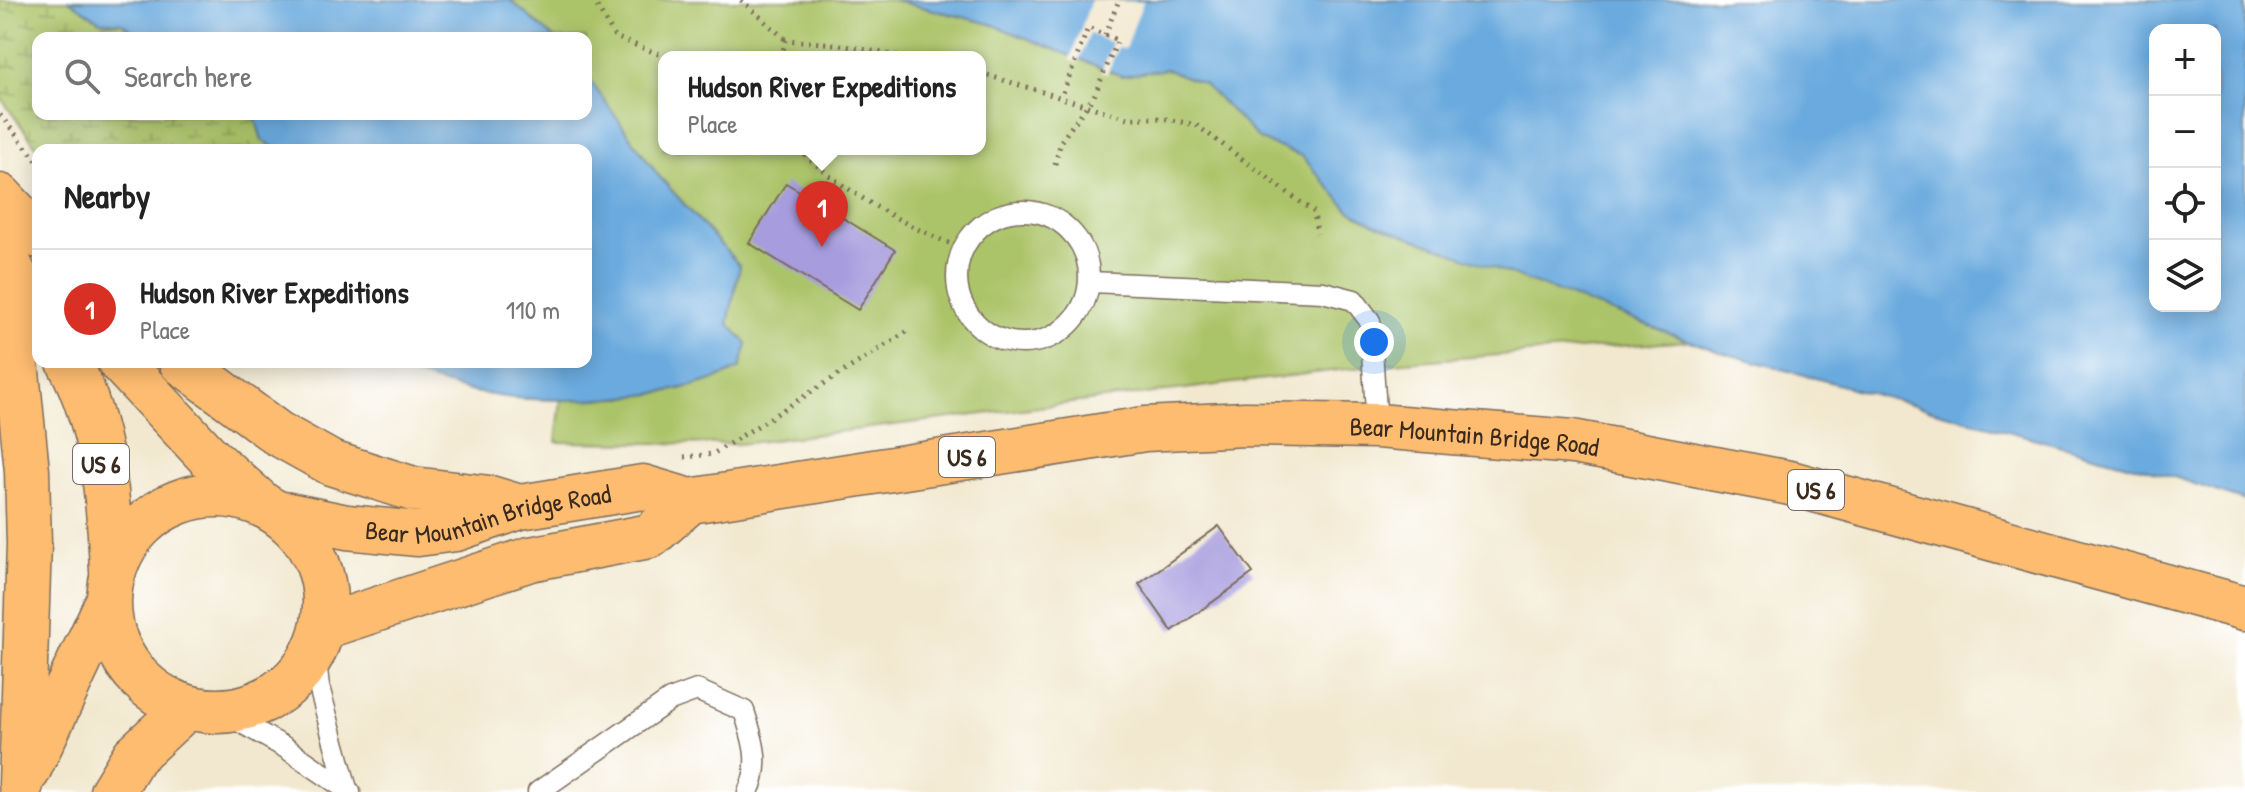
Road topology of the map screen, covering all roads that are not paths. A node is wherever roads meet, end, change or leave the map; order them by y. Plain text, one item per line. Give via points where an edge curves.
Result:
1 (0, 196) edge
2 (32, 230) edge
3 (0, 245) edge
4 (1090, 282) junction
5 (30, 300) edge
6 (72, 368) edge
7 (126, 368) edge
8 (189, 368) edge
9 (1377, 426) junction
10 (690, 501) junction
11 (520, 507) junction
12 (273, 509) junction
13 (109, 588) junction
14 (2245, 608) edge
15 (319, 640) junction
16 (204, 709) junction
17 (20, 788) edge
18 (348, 791) edge
19 (112, 792) edge
20 (538, 792) edge
21 (748, 792) edge

1 - 2 highway
3 - 5 highway
4 - 4 lane via 1074,320 1058,334 1038,342 1007,341 979,326 966,310 958,290 958,269 977,230 995,217 1040,213 1077,239
4 - 9 lane via 1323,292 1354,300 1370,321
5 - 17 highway via 16,362 29,560
6 - 13 highway, US 6 via 83,389 109,497
7 - 12 highway, US 6 via 209,457
8 - 11 highway, US 6 via 277,433 331,463 413,489
9 - 10 highway, Bear Mountain Bridge Road / US 6 via 1145,429
9 - 14 highway, Bear Mountain Bridge Road / US 6 via 1573,442 1790,483
10 - 11 highway, Bear Mountain Bridge Road / US 6 via 643,487
10 - 15 highway, Bear Mountain Bridge Road via 650,536 530,559
11 - 12 highway, Bear Mountain Bridge Road / US 6 via 456,529 418,534 347,527
12 - 13 highway via 227,495 190,498 156,514 130,540
12 - 15 highway, US 6 via 318,555 325,590
13 - 16 highway, US 6 via 115,640 132,669 156,693
13 - 17 highway
15 - 16 highway via 284,688 255,705
15 - 18 lane via 319,687
16 - 18 lane via 286,748
16 - 19 highway via 134,756
20 - 21 lane via 670,700 697,690 744,711 756,757 756,777

